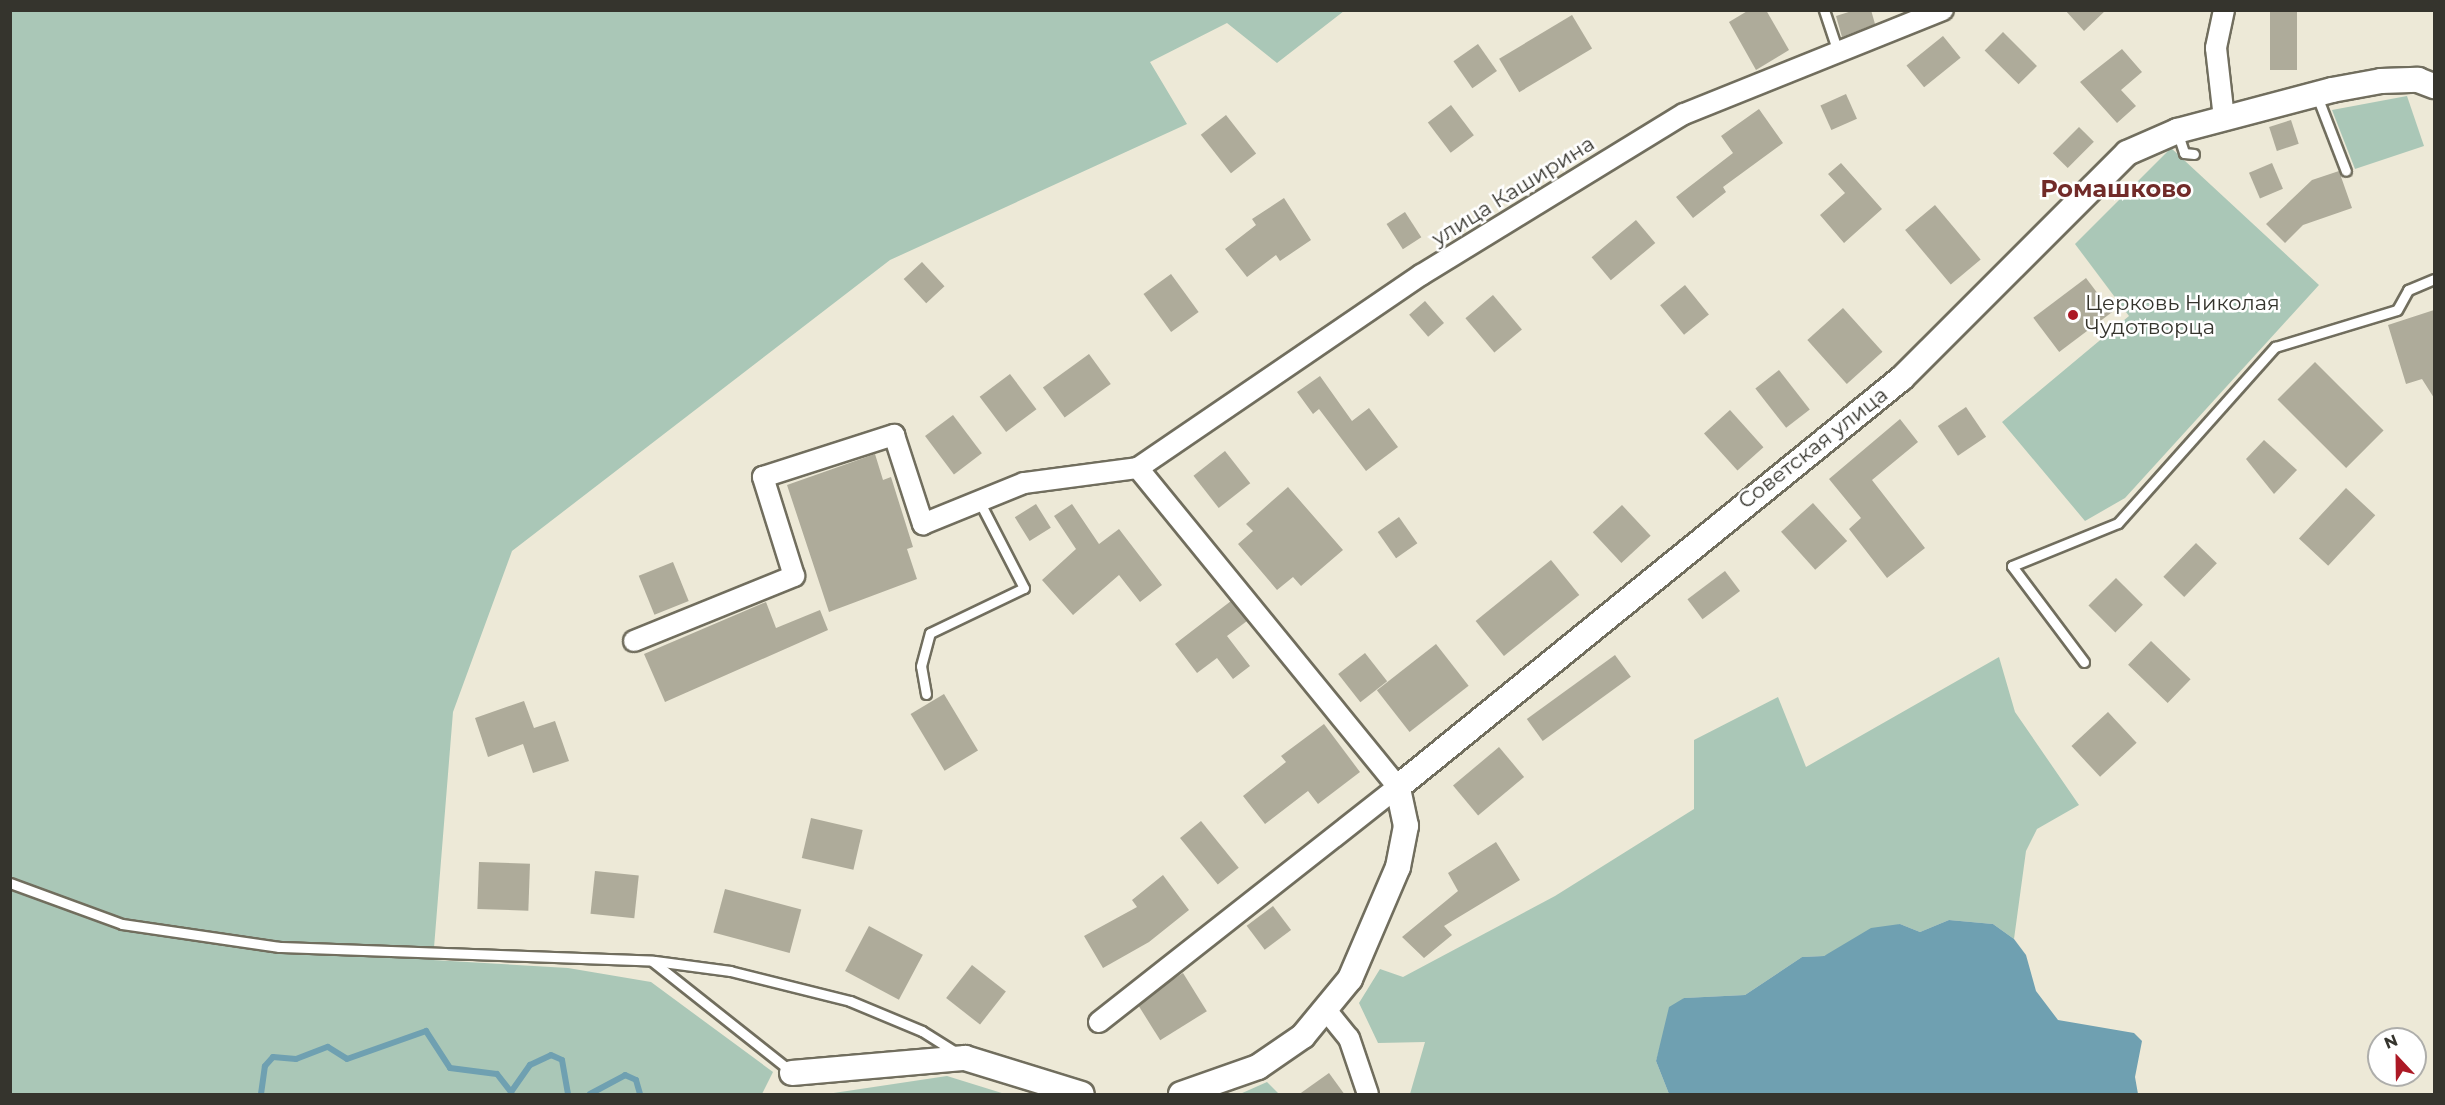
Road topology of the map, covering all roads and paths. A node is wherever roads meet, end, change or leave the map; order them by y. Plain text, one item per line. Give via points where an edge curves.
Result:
1 (1824, 10) edge
2 (1943, 10) edge
3 (2224, 10) edge
4 (1838, 52) junction
5 (2434, 86) edge
6 (2316, 94) junction
7 (2224, 118) junction
8 (2177, 131) junction
9 (2194, 154) dead end
10 (2346, 171) dead end
11 (2434, 279) edge
12 (1138, 468) junction
13 (979, 501) junction
14 (634, 641) dead end
15 (2084, 662) dead end
16 (926, 694) dead end
17 (1398, 787) junction
18 (10, 883) edge
19 (652, 961) junction
20 (1326, 1010) junction
21 (1099, 1022) dead end
22 (965, 1058) junction
23 (792, 1073) joint
24 (1082, 1095) edge
25 (1180, 1095) edge
26 (1368, 1095) edge

1 - 4 lane
2 - 4 street, улица Каширина
3 - 7 street via 2216,48
4 - 12 street, улица Каширина via 1684,114 1421,275
5 - 6 street, Советская улица via 2418,80 2381,81
6 - 7 street, Советская улица
6 - 10 lane
7 - 8 street, Советская улица
8 - 9 lane via 2184,153
8 - 17 street, Советская улица via 2127,153 1902,378
11 - 15 lane via 2408,290 2397,310 2275,347 2118,523 2012,566
12 - 13 street via 1024,483
12 - 17 street
13 - 14 street via 923,524 894,435 763,477 794,576
13 - 16 lane via 1024,588 930,633 921,666
17 - 20 street via 1406,826 1398,867 1350,979
17 - 21 street
18 - 19 lane via 122,924 279,947
19 - 22 lane via 730,971 850,1000 922,1031
19 - 23 lane
20 - 25 street via 1303,1036 1258,1067
20 - 26 street via 1349,1038
22 - 23 street
22 - 24 street

